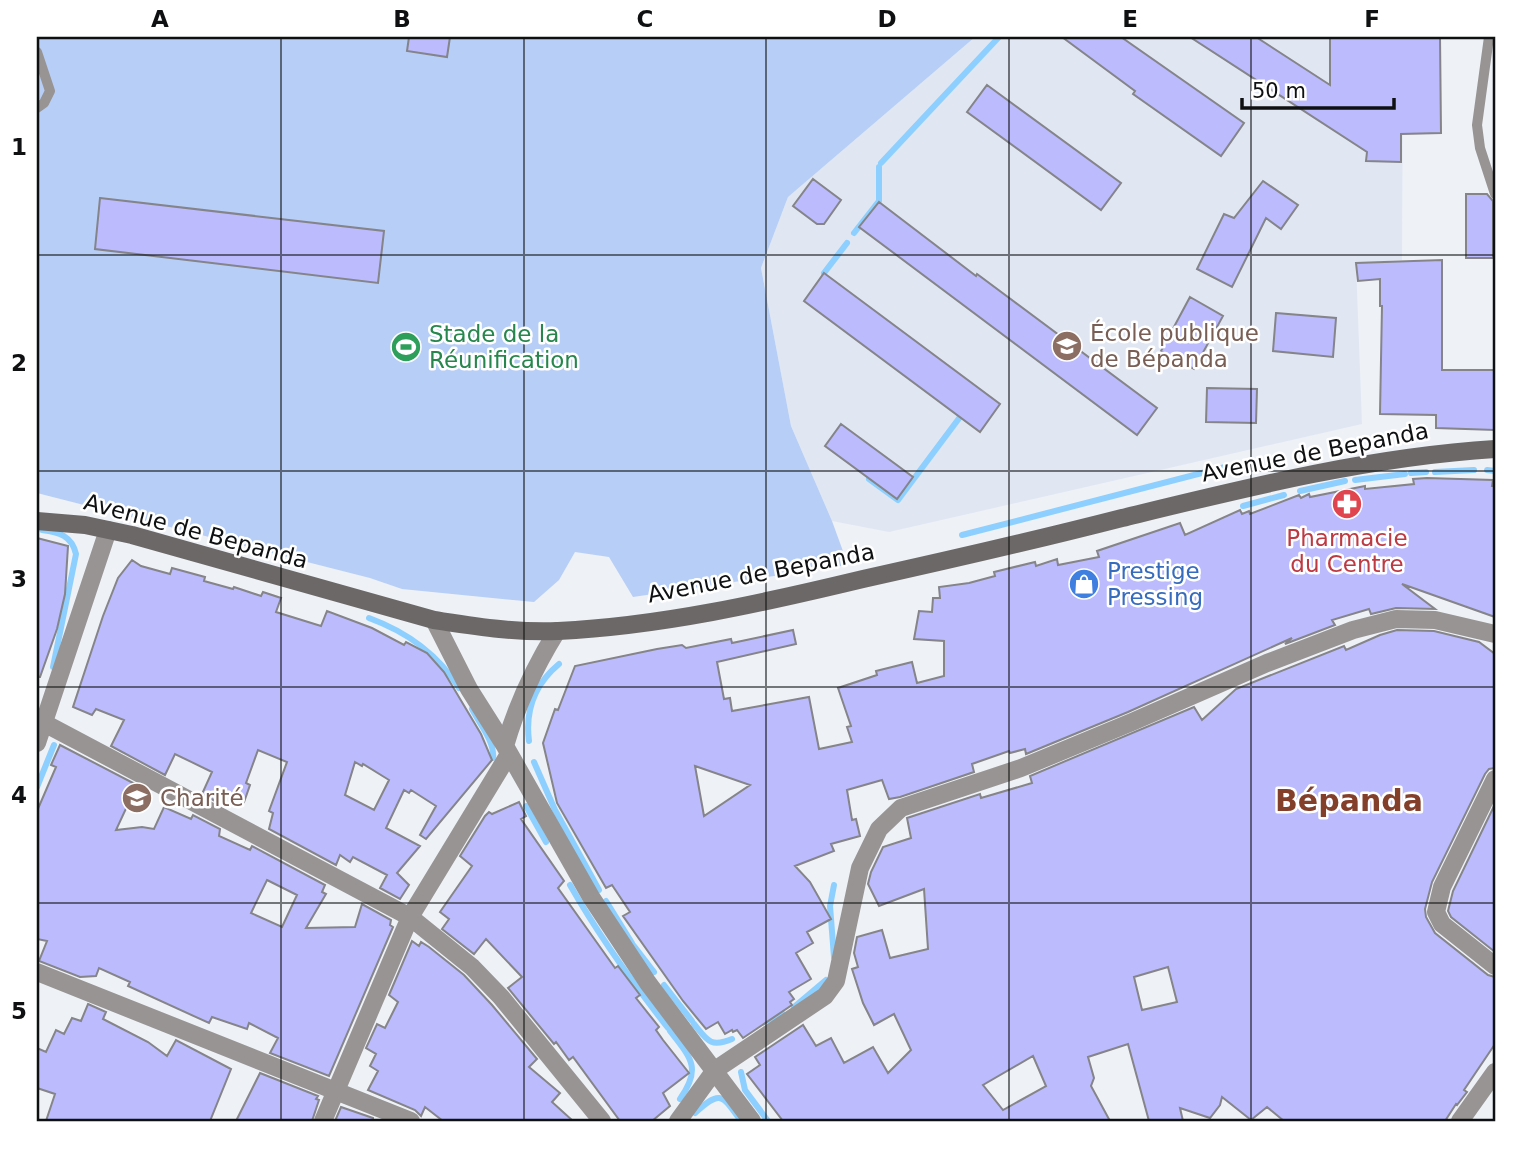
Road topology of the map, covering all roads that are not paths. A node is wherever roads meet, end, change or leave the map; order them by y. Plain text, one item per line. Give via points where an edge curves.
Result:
1 (1489, 37) edge
2 (37, 52) edge
3 (37, 108) edge
4 (1495, 194) edge
5 (1495, 449) edge
6 (37, 521) edge
7 (108, 530) junction
8 (434, 620) junction
9 (557, 631) junction
10 (1495, 634) edge
11 (44, 723) junction
12 (37, 744) edge
13 (507, 750) junction
14 (1495, 779) edge
15 (410, 917) junction
16 (1495, 966) edge
17 (37, 972) edge
18 (715, 1070) junction
19 (1495, 1072) edge
20 (336, 1090) junction
21 (323, 1121) edge
22 (411, 1121) edge
23 (602, 1121) edge
24 (678, 1121) edge
25 (752, 1121) edge
26 (1460, 1121) edge

1 - 4 lane via 1477,125
2 - 3 lane via 50,91
5 - 9 main road, Avenue de Bepanda via 1442,453 1270,482 754,603
6 - 7 main road, Avenue de Bepanda
7 - 8 main road, Avenue de Bepanda
7 - 11 street
8 - 9 main road, Avenue de Bepanda
8 - 13 street
9 - 13 street via 535,666 513,719
10 - 18 street via 1435,620 1396,619 1353,630 1021,768 901,808 879,829 860,868 836,981 825,996
11 - 12 street
11 - 15 street
13 - 15 street
13 - 18 street via 591,897 648,983
14 - 16 street via 1441,887 1436,912 1442,924
15 - 20 street
15 - 23 street via 472,967
17 - 20 street
18 - 24 street
18 - 25 street
19 - 26 street
20 - 21 street
20 - 22 street

